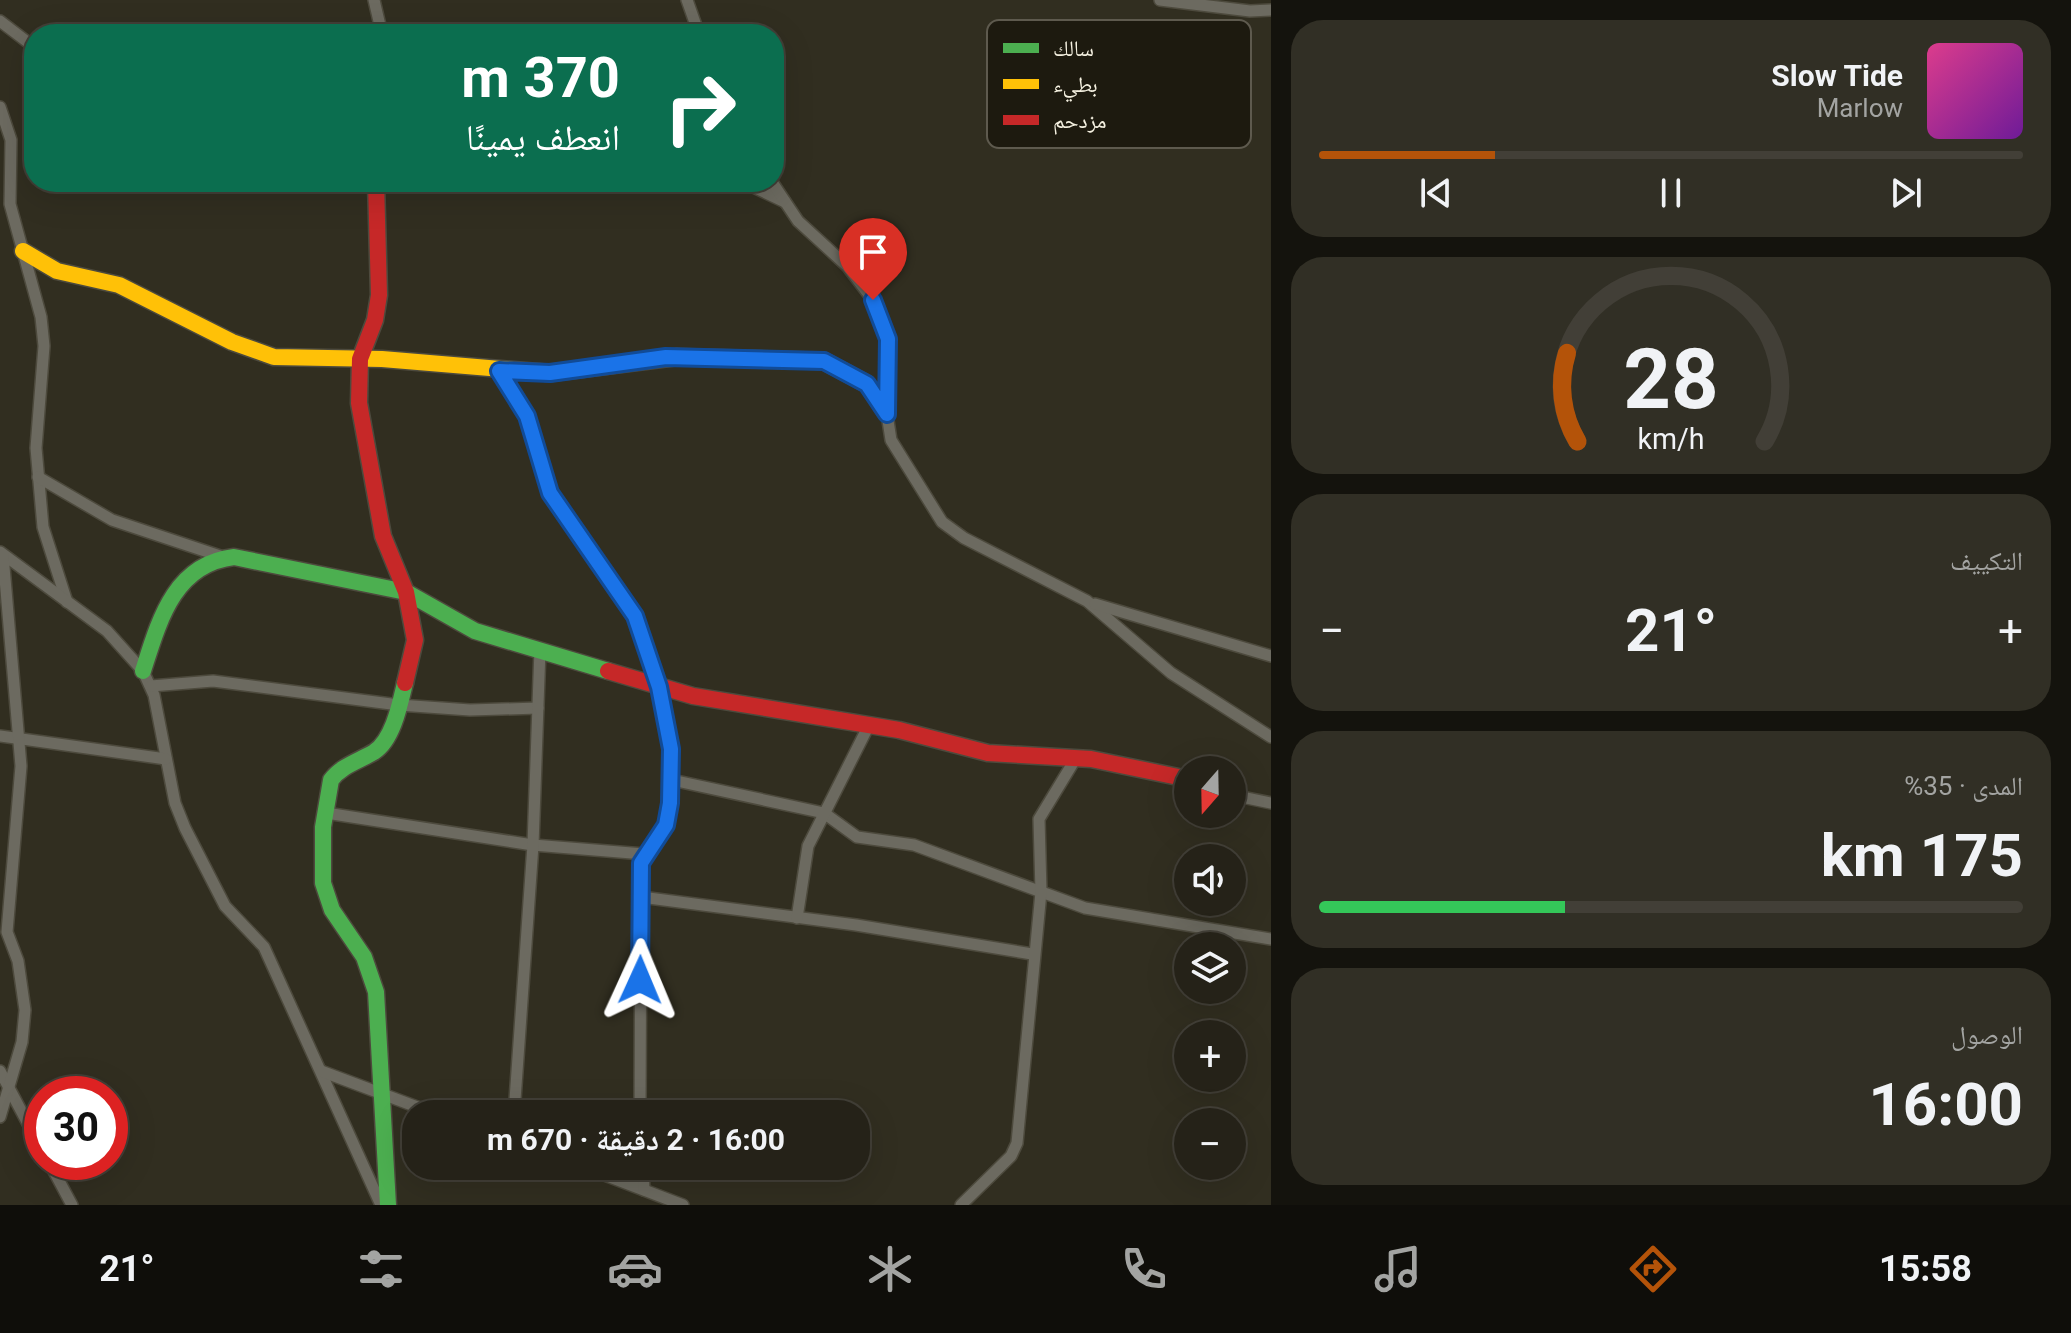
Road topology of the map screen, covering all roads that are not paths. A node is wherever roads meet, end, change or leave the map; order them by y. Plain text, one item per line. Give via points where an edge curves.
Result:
1 (374, 0) edge
2 (687, 0) edge
3 (1160, 0) edge
4 (1271, 10) edge
5 (0, 21) edge
6 (380, 24) edge
7 (695, 24) edge
8 (24, 39) edge
9 (0, 107) edge
10 (375, 192) edge
11 (764, 192) edge
12 (778, 192) edge
13 (785, 202) junction
14 (23, 251) junction
15 (360, 359) junction
16 (499, 371) junction
17 (887, 414) junction
18 (38, 477) junction
19 (2, 554) edge
20 (220, 556) junction
21 (406, 592) junction
22 (1087, 601) junction
23 (68, 603) junction
24 (540, 649) junction
25 (1271, 656) edge
26 (147, 679) junction
27 (659, 687) junction
28 (399, 705) junction
29 (538, 708) junction
30 (869, 725) junction
31 (0, 736) edge
32 (1271, 737) edge
33 (19, 739) junction
34 (1076, 758) junction
35 (166, 759) junction
36 (1174, 776) edge
37 (672, 780) junction
38 (1246, 798) edge
39 (1271, 803) edge
40 (326, 813) junction
41 (824, 813) junction
42 (533, 845) junction
43 (644, 854) junction
44 (1041, 892) junction
45 (641, 897) junction
46 (797, 918) junction
47 (1271, 939) edge
48 (1032, 954) junction
49 (0, 1071) edge
50 (321, 1071) junction
51 (9, 1084) junction
52 (381, 1095) junction
53 (515, 1100) edge
54 (640, 1100) edge
55 (402, 1102) edge
56 (24, 1114) edge
57 (0, 1117) edge
58 (59, 1180) edge
59 (618, 1180) edge
60 (644, 1180) edge
61 (644, 1190) junction
62 (72, 1205) edge
63 (381, 1205) edge
64 (388, 1205) edge
65 (683, 1205) edge
66 (961, 1205) edge

1 - 6 street
2 - 7 street
3 - 4 street
5 - 8 street
9 - 14 street via 11,140 10,204
10 - 15 street via 379,295
11 - 13 street
12 - 13 street
13 - 17 street via 873,300 888,339
14 - 15 street via 57,271 119,285 257,352 294,359
14 - 18 street via 39,303 44,346
15 - 16 street
15 - 21 street via 361,424 383,536
16 - 17 street via 550,373 666,357 824,361 867,384
16 - 27 street via 527,416 550,493 635,616
17 - 22 street via 895,450 942,522
18 - 20 street via 112,520
18 - 23 street via 43,527
19 - 23 street
19 - 33 street
20 - 21 street
20 - 26 street via 195,570 175,591 158,625
21 - 24 street via 475,631
21 - 28 street via 415,640
22 - 25 street
22 - 32 street via 1171,673
23 - 26 street via 107,631
24 - 27 street
24 - 29 street
26 - 28 street via 223,681
26 - 35 street
27 - 30 street
27 - 37 street
28 - 29 street
28 - 40 street via 383,745 331,780
29 - 42 street
30 - 34 street via 988,753
30 - 41 street
31 - 33 street
33 - 35 street
33 - 51 street via 21,775 7,932 18,961 25,1010
34 - 36 street
34 - 44 street via 1039,819
35 - 50 street via 175,803 205,873 233,916 264,947
37 - 41 street
37 - 43 street via 666,825
38 - 39 street
40 - 42 street
40 - 52 street via 322,881 332,910 372,971
41 - 44 street via 857,837 904,842
41 - 46 street via 804,859
42 - 43 street
42 - 53 street
43 - 45 street
44 - 47 street via 1085,908
44 - 48 street
45 - 46 street
45 - 54 street
46 - 48 street
48 - 66 street via 1017,1143 1011,1156
49 - 51 street
50 - 52 street
50 - 63 street
51 - 56 street
51 - 57 street
52 - 55 street
52 - 64 street
58 - 62 street
59 - 61 street
60 - 61 street
61 - 65 street

